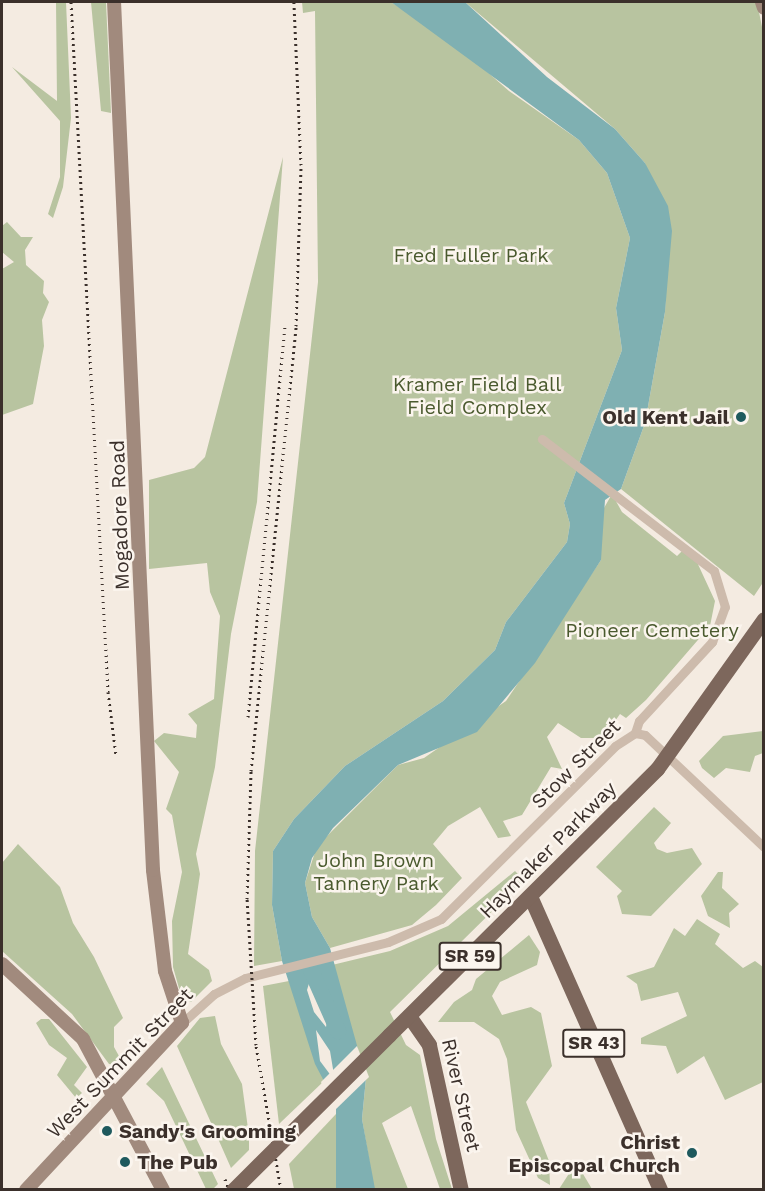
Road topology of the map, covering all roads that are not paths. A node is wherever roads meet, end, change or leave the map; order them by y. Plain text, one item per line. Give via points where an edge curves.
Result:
1 (114, 2) edge
2 (762, 2) edge
3 (764, 8) edge
4 (542, 439) dead end
5 (763, 622) edge
6 (635, 733) junction
7 (668, 756) junction
8 (764, 847) edge
9 (530, 896) junction
10 (355, 951) joint
11 (2, 964) edge
12 (409, 1016) junction
13 (182, 1023) junction
14 (114, 1097) junction
15 (26, 1190) edge
16 (163, 1190) edge
17 (233, 1190) edge
18 (461, 1190) edge
19 (660, 1190) edge

1 - 13 street, Mogadore Road via 153,870 165,971
2 - 3 street
4 - 6 street, Stow Street via 706,562 722,587 725,607 712,642 641,718
5 - 7 main road, Haymaker Parkway / SR 59
6 - 7 street
6 - 10 street, Stow Street via 615,746 441,920
7 - 8 street
7 - 9 main road, Haymaker Parkway / SR 59
9 - 12 main road, Haymaker Parkway / SR 59
9 - 19 main road, SR 43
10 - 13 street, West Summit Street via 230,984
11 - 14 street via 83,1039
12 - 17 main road, Haymaker Parkway, bridge
12 - 18 main road, River Street via 429,1045
13 - 14 street, West Summit Street
14 - 15 street, West Summit Street
14 - 16 street

